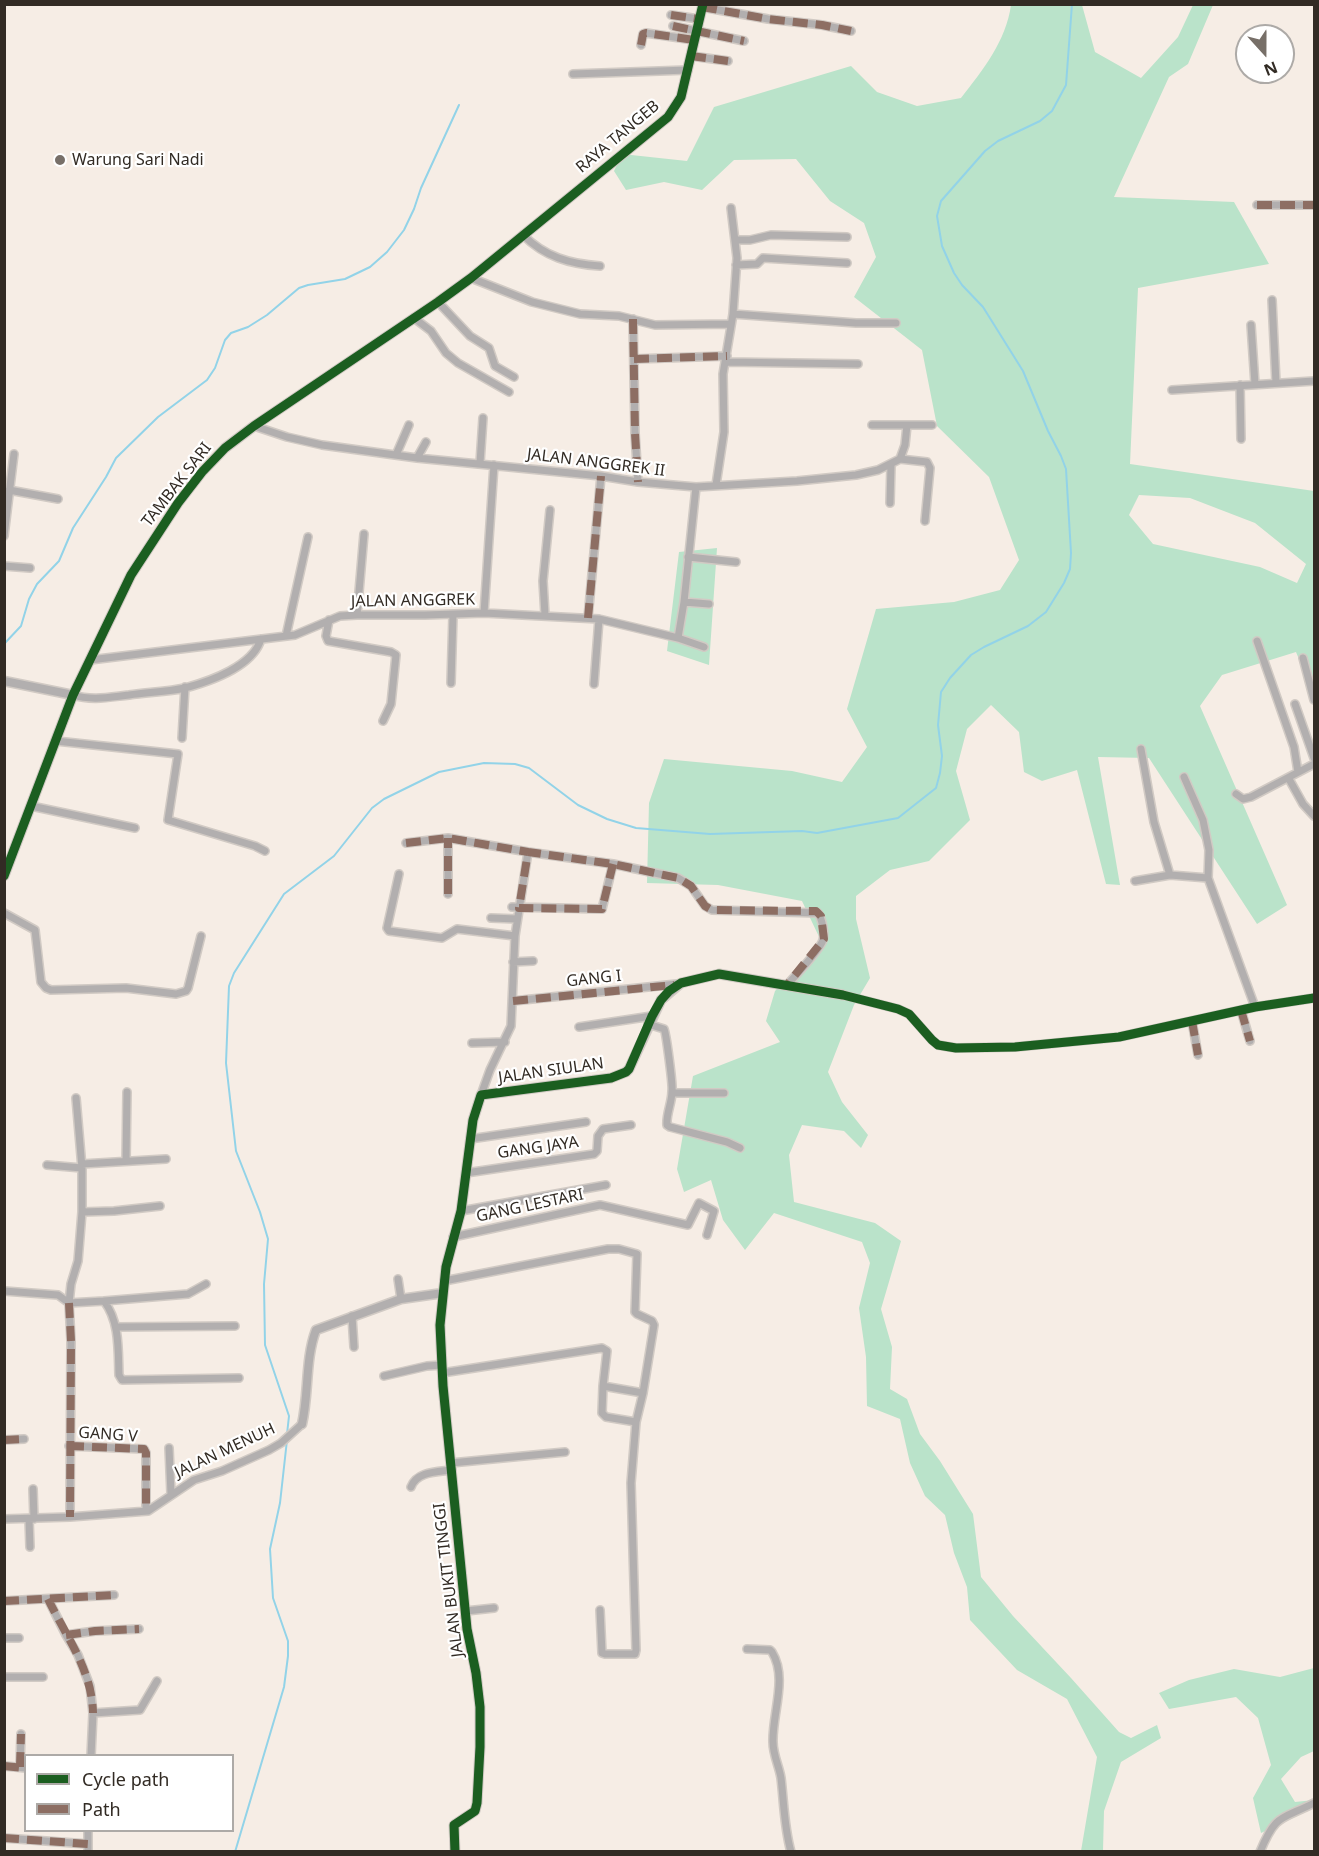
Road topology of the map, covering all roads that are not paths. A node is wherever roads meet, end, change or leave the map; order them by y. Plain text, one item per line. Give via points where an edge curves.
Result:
1 (702, 6) edge
2 (671, 15) dead end
3 (699, 19) junction
4 (673, 27) dead end
5 (851, 31) dead end
6 (695, 35) junction
7 (744, 41) dead end
8 (641, 45) dead end
9 (691, 56) junction
10 (728, 61) dead end
11 (688, 70) junction
12 (573, 74) dead end
13 (1257, 205) dead end
14 (1314, 205) edge
15 (732, 208) dead end
16 (552, 211) joint
17 (523, 235) junction
18 (847, 237) dead end
19 (735, 240) junction
20 (847, 263) dead end
21 (736, 265) junction
22 (600, 266) dead end
23 (471, 278) junction
24 (1272, 300) dead end
25 (438, 302) junction
26 (733, 314) junction
27 (414, 318) junction
28 (633, 319) junction
29 (896, 323) dead end
30 (731, 324) junction
31 (1251, 325) dead end
32 (634, 359) junction
33 (727, 359) junction
34 (858, 364) dead end
35 (514, 377) dead end
36 (1314, 381) edge
37 (1276, 383) junction
38 (1255, 384) junction
39 (1240, 385) junction
40 (1172, 390) dead end
41 (509, 392) dead end
42 (483, 418) dead end
43 (872, 424) dead end
44 (409, 425) dead end
45 (907, 425) junction
46 (932, 425) dead end
47 (254, 426) junction
48 (1241, 439) dead end
49 (426, 442) dead end
50 (14, 454) dead end
51 (396, 455) junction
52 (417, 458) junction
53 (900, 459) junction
54 (480, 463) junction
55 (494, 465) junction
56 (891, 465) junction
57 (8, 471) edge
58 (601, 476) junction
59 (638, 482) junction
60 (716, 485) junction
61 (696, 487) junction
62 (9, 490) junction
63 (58, 499) dead end
64 (890, 503) dead end
65 (550, 510) dead end
66 (925, 521) dead end
67 (364, 534) dead end
68 (4, 536) edge
69 (308, 537) dead end
70 (688, 557) junction
71 (736, 562) dead end
72 (4, 566) edge
73 (30, 568) dead end
74 (684, 602) junction
75 (709, 604) dead end
76 (484, 613) junction
77 (357, 615) junction
78 (453, 615) junction
79 (545, 615) junction
80 (588, 618) junction
81 (599, 619) junction
82 (329, 620) junction
83 (286, 636) junction
84 (678, 638) junction
85 (261, 639) junction
86 (1257, 641) dead end
87 (704, 647) dead end
88 (1304, 658) dead end
89 (90, 660) junction
90 (4, 681) edge
91 (451, 683) dead end
92 (594, 684) dead end
93 (185, 687) junction
94 (73, 695) junction
95 (1314, 700) edge
96 (1295, 704) dead end
97 (383, 721) dead end
98 (182, 738) dead end
99 (56, 741) junction
100 (1142, 749) dead end
101 (1314, 758) edge
102 (1314, 764) edge
103 (1298, 772) junction
104 (1185, 777) dead end
105 (1289, 779) junction
106 (1236, 794) dead end
107 (31, 806) junction
108 (1314, 816) edge
109 (135, 828) dead end
110 (448, 838) junction
111 (406, 843) dead end
112 (265, 851) dead end
113 (528, 852) junction
114 (613, 864) junction
115 (399, 874) dead end
116 (1170, 875) junction
117 (4, 876) edge
118 (1208, 878) junction
119 (1135, 881) dead end
120 (448, 894) dead end
121 (516, 908) junction
122 (4, 913) edge
123 (491, 918) dead end
124 (517, 919) junction
125 (201, 936) dead end
126 (515, 936) junction
127 (533, 961) dead end
128 (513, 962) junction
129 (677, 984) junction
130 (788, 985) junction
131 (843, 995) joint
132 (1314, 998) edge
133 (513, 1001) junction
134 (1255, 1007) junction
135 (1241, 1010) junction
136 (650, 1020) junction
137 (1192, 1021) junction
138 (579, 1027) dead end
139 (1250, 1041) dead end
140 (472, 1042) dead end
141 (505, 1042) junction
142 (1198, 1055) dead end
143 (127, 1092) dead end
144 (672, 1093) junction
145 (724, 1093) dead end
146 (481, 1095) junction
147 (76, 1098) dead end
148 (586, 1122) dead end
149 (631, 1125) dead end
150 (470, 1139) junction
151 (740, 1148) dead end
152 (166, 1158) dead end
153 (126, 1161) junction
154 (47, 1165) dead end
155 (82, 1166) junction
156 (466, 1173) junction
157 (606, 1185) dead end
158 (160, 1206) dead end
159 (461, 1211) junction
160 (82, 1212) junction
161 (707, 1235) dead end
162 (453, 1237) junction
163 (398, 1279) dead end
164 (444, 1281) junction
165 (206, 1284) dead end
166 (4, 1291) edge
167 (443, 1293) junction
168 (401, 1299) junction
169 (104, 1301) junction
170 (69, 1303) junction
171 (352, 1316) junction
172 (235, 1326) dead end
173 (116, 1327) junction
174 (354, 1347) dead end
175 (442, 1369) junction
176 (384, 1376) dead end
177 (239, 1378) dead end
178 (603, 1386) junction
179 (643, 1393) junction
180 (636, 1422) junction
181 (302, 1424) joint
182 (24, 1438) dead end
183 (4, 1440) edge
184 (69, 1446) junction
185 (169, 1448) dead end
186 (565, 1452) dead end
187 (452, 1466) junction
188 (411, 1487) dead end
189 (33, 1489) dead end
190 (171, 1494) junction
191 (146, 1511) junction
192 (70, 1518) junction
193 (31, 1519) junction
194 (4, 1520) edge
195 (30, 1548) dead end
196 (114, 1595) dead end
197 (48, 1599) junction
198 (4, 1601) edge
199 (494, 1608) dead end
200 (600, 1610) dead end
201 (466, 1611) junction
202 (139, 1629) dead end
203 (66, 1635) junction
204 (4, 1638) edge
205 (19, 1638) dead end
206 (747, 1649) dead end
207 (4, 1677) edge
208 (43, 1677) dead end
209 (157, 1681) dead end
210 (93, 1713) junction
211 (21, 1734) dead end
212 (90, 1754) edge
213 (4, 1766) edge
214 (23, 1767) edge
215 (1314, 1803) edge
216 (88, 1832) edge
217 (4, 1838) edge
218 (88, 1848) edge
219 (455, 1851) edge
220 (791, 1851) edge
221 (1260, 1851) edge

1 - 3 street, RAYA TANGEB
1 - 5 street
2 - 3 street
3 - 6 street, RAYA TANGEB
4 - 6 street
6 - 7 street
6 - 8 street via 646,33
6 - 9 street, RAYA TANGEB
9 - 10 street
9 - 11 street, RAYA TANGEB
11 - 12 street
11 - 16 street, RAYA TANGEB via 681,97 668,117
13 - 14 street
15 - 19 street
16 - 17 street, TAMBAK SARI
17 - 22 street via 549,255
17 - 23 street, TAMBAK SARI
18 - 19 street via 771,235
19 - 21 street
20 - 21 street via 763,258 757,264
21 - 26 street
23 - 25 street, TAMBAK SARI
23 - 28 street via 560,310
24 - 37 street
25 - 27 street, TAMBAK SARI
25 - 35 street via 470,336 489,348 495,366
26 - 29 street
26 - 30 street
27 - 41 street via 458,363
27 - 47 street, TAMBAK SARI
28 - 30 street via 655,325
28 - 32 street
30 - 33 street
31 - 38 street
32 - 33 street
32 - 59 street
33 - 34 street
33 - 60 street via 723,374 724,432
36 - 37 street
37 - 38 street
38 - 39 street
39 - 40 street
39 - 48 street
42 - 54 street
43 - 45 street
44 - 51 street
45 - 46 street
45 - 53 street
47 - 51 street, JALAN ANGGREK II via 322,445
47 - 89 street, TAMBAK SARI via 225,448 178,502 130,575
49 - 52 street
50 - 57 street
51 - 52 street, JALAN ANGGREK II
52 - 54 street, JALAN ANGGREK II
53 - 56 street, JALAN ANGGREK II
53 - 66 street via 927,462 930,468
54 - 55 street, JALAN ANGGREK II
55 - 58 street, JALAN ANGGREK II
55 - 76 street, JALAN ANGGREK
56 - 60 street, JALAN ANGGREK II via 856,475
56 - 64 street
57 - 62 street
58 - 59 street, JALAN ANGGREK II
58 - 80 street
59 - 61 street, JALAN ANGGREK II
60 - 61 street, JALAN ANGGREK II
61 - 70 street
62 - 63 street
62 - 68 street
65 - 79 street via 543,581
67 - 77 street
69 - 83 street
70 - 71 street
70 - 74 street
72 - 73 street
74 - 75 street
74 - 84 street
76 - 78 street, JALAN ANGGREK
76 - 79 street
77 - 78 street, JALAN ANGGREK
77 - 82 street, JALAN ANGGREK
78 - 91 street
79 - 80 street
80 - 81 street
81 - 84 street
81 - 92 street
82 - 83 street, JALAN ANGGREK
82 - 97 street via 328,641 396,655 392,704
83 - 85 street, JALAN ANGGREK
84 - 87 street
85 - 89 street, JALAN ANGGREK
85 - 93 street via 253,654 237,666
86 - 103 street via 1294,747
88 - 95 street
89 - 94 street, TAMBAK SARI
90 - 94 street
93 - 94 street via 91,699
93 - 98 street
94 - 99 street, TAMBAK SARI
96 - 101 street
99 - 107 street, TAMBAK SARI
99 - 112 street via 178,754 168,820
100 - 116 street via 1154,822
102 - 103 street
103 - 105 street
104 - 118 street via 1203,820 1209,850
105 - 106 street via 1246,799
105 - 108 street
107 - 109 street
107 - 117 street, TAMBAK SARI
110 - 111 street
110 - 113 street
110 - 120 street
113 - 114 street
113 - 121 street
114 - 121 street via 602,909
114 - 130 street via 678,878 691,886 708,909 818,913 822,944
115 - 126 street via 389,931 442,938 457,929
116 - 118 street
116 - 119 street
118 - 134 street
121 - 124 street
122 - 125 street via 35,930 40,982 51,990 126,988 182,993 188,988
123 - 124 street
124 - 126 street
126 - 128 street
127 - 128 street
128 - 133 street
129 - 130 street via 718,974
129 - 133 street, GANG I
129 - 136 street, JALAN SIULAN via 661,1000
130 - 131 street
131 - 137 street via 909,1014 932,1040 946,1048 1078,1042 1141,1034
132 - 134 street
133 - 141 street
134 - 135 street
135 - 137 street
135 - 139 street
136 - 138 street
136 - 144 street via 666,1031
136 - 146 street, JALAN SIULAN via 629,1069 619,1076
137 - 142 street
140 - 141 street
141 - 146 street
143 - 153 street
144 - 145 street
144 - 151 street via 668,1126
146 - 150 street, JALAN SIULAN
147 - 155 street
148 - 150 street
149 - 156 street, GANG JAYA via 603,1129 594,1154
150 - 156 street, JALAN SIULAN
152 - 153 street
153 - 155 street
154 - 155 street
155 - 160 street
156 - 159 street, JALAN SIULAN
157 - 159 street
158 - 160 street
159 - 162 street, JALAN SIULAN
160 - 170 street via 78,1262
161 - 162 street, GANG LESTARI via 714,1210 699,1203 688,1224 600,1205
162 - 164 street, JALAN SIULAN
163 - 168 street
164 - 167 street, JALAN SIULAN
164 - 179 street via 608,1249 634,1252 638,1258 635,1312 654,1324
165 - 169 street via 188,1294
166 - 170 street via 58,1295
167 - 168 street, JALAN MENUH
167 - 175 street, JALAN BUKIT TINGGI
168 - 171 street, JALAN MENUH
169 - 170 street
169 - 173 street
170 - 184 street
171 - 174 street
171 - 181 street, JALAN MENUH via 316,1330
172 - 173 street
173 - 177 street via 120,1379
175 - 176 street via 427,1366
175 - 178 street via 602,1348 607,1353
175 - 187 street, JALAN BUKIT TINGGI
178 - 179 street
178 - 180 street via 604,1416
179 - 180 street
180 - 200 street via 631,1483 635,1654 602,1653
181 - 190 street, JALAN MENUH via 281,1443 194,1480
182 - 183 street
184 - 191 street, GANG V via 145,1451
184 - 192 street
185 - 190 street
186 - 187 street
187 - 188 street via 419,1476
187 - 201 street, JALAN BUKIT TINGGI
189 - 193 street
190 - 191 street, JALAN MENUH
191 - 192 street, JALAN MENUH
192 - 193 street, JALAN MENUH
193 - 194 street, JALAN MENUH
193 - 195 street
196 - 197 street
197 - 198 street
197 - 203 street
199 - 201 street
201 - 219 street, JALAN BUKIT TINGGI via 480,1707 478,1794 475,1811 454,1825
202 - 203 street
203 - 210 street via 85,1669
204 - 205 street
206 - 220 street via 770,1650 780,1678 773,1746
207 - 208 street
209 - 210 street via 140,1710
210 - 212 street
211 - 214 street
213 - 214 street
215 - 221 street via 1276,1821
216 - 218 street
217 - 218 street

